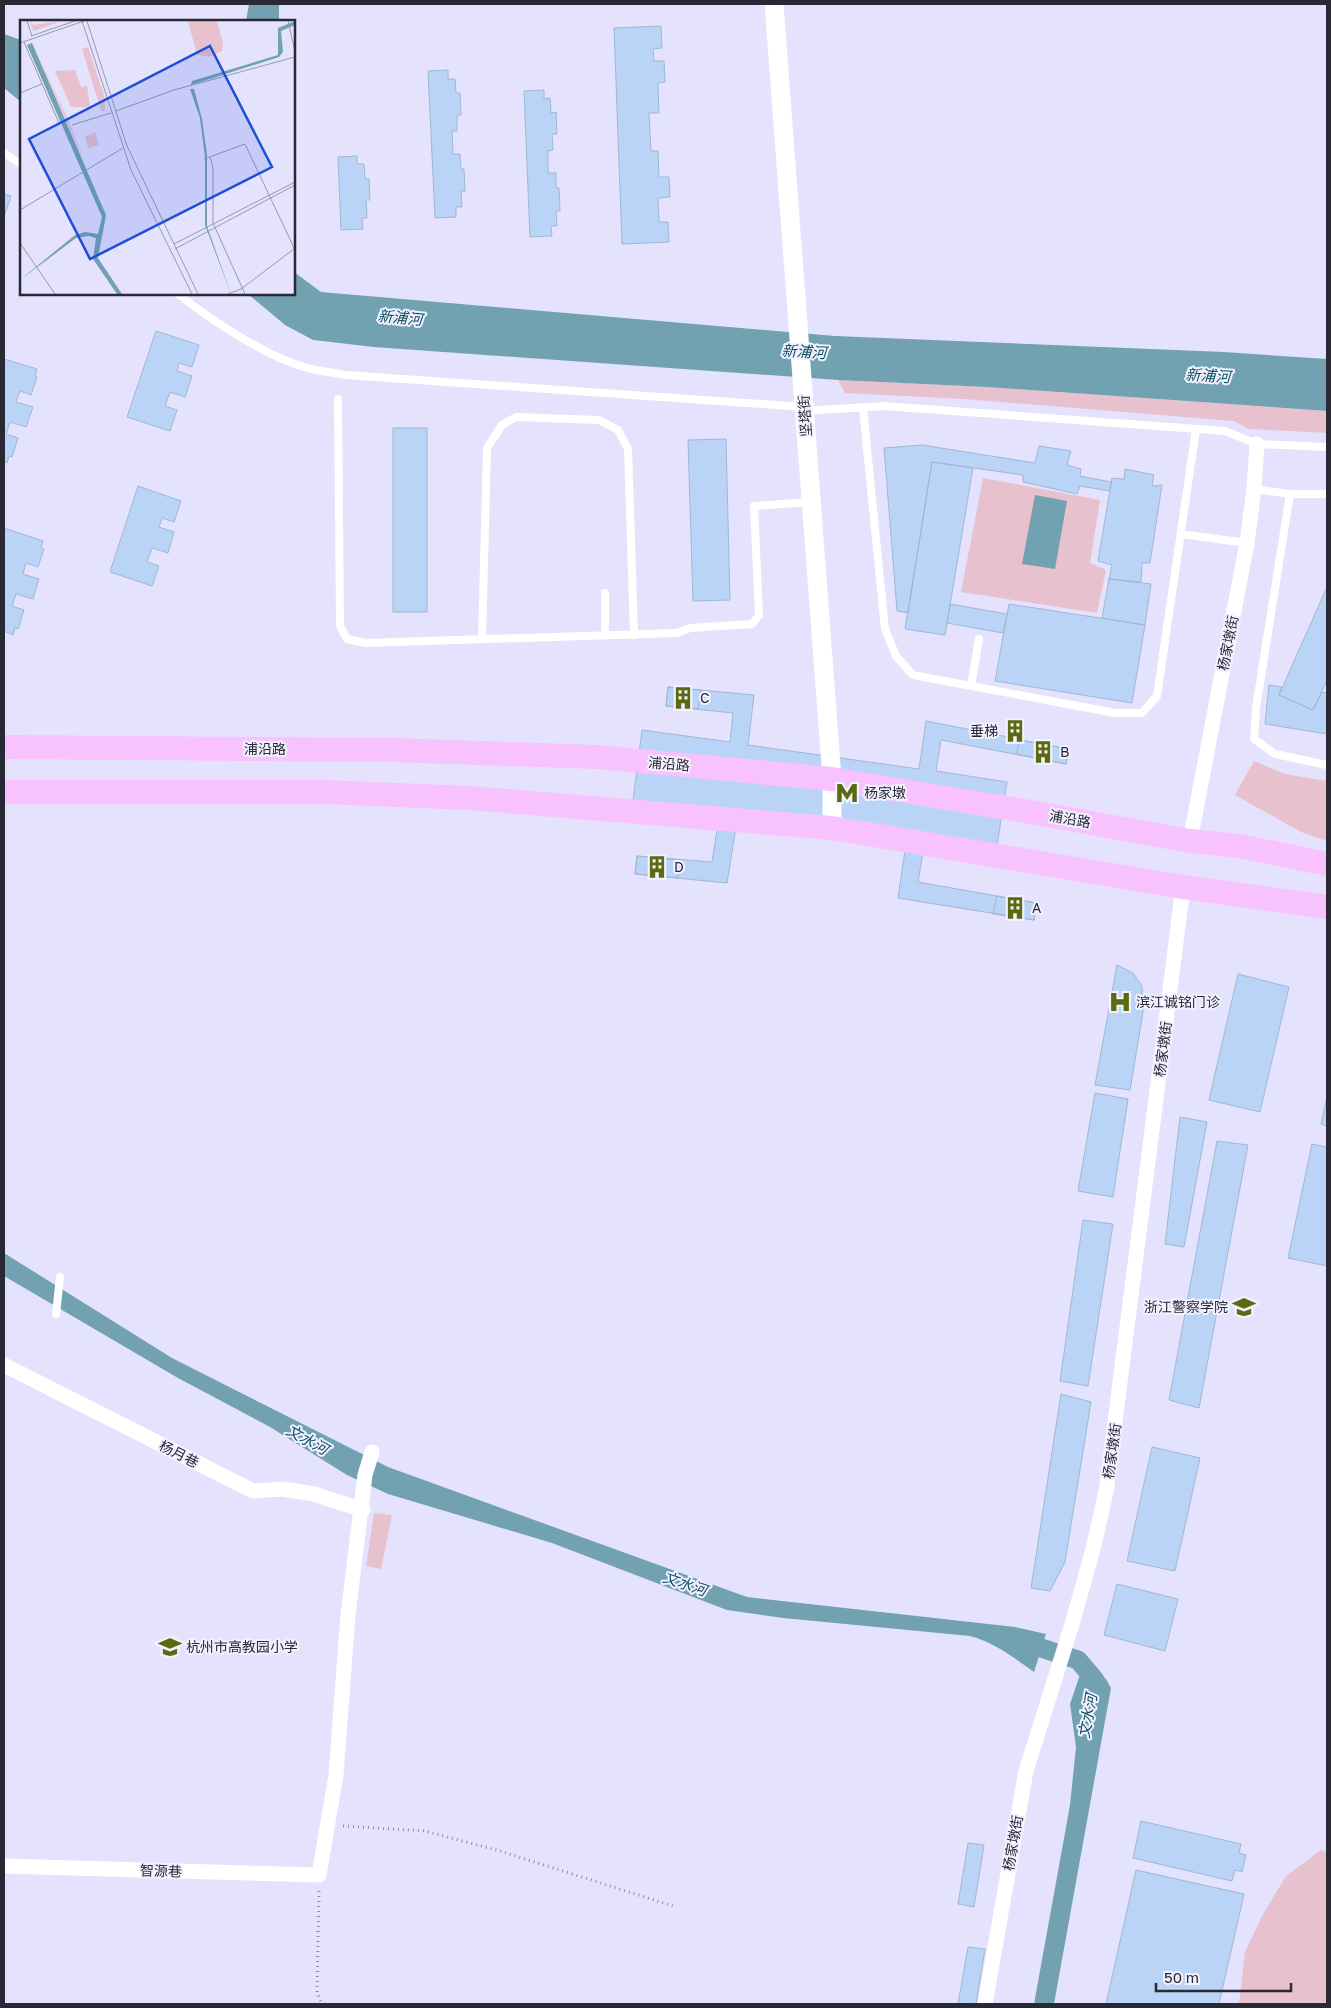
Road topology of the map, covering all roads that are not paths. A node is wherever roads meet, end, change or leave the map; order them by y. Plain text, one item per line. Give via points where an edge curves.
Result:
1 (774, 4) edge
2 (4, 153) edge
3 (20, 163) edge
4 (179, 295) edge
5 (338, 399) dead end
6 (863, 408) junction
7 (804, 409) junction
8 (1196, 429) junction
9 (1257, 444) junction
10 (1327, 446) edge
11 (1254, 489) junction
12 (1290, 494) junction
13 (1327, 494) edge
14 (811, 502) junction
15 (1181, 534) junction
16 (1247, 543) junction
17 (606, 593) dead end
18 (634, 635) junction
19 (605, 636) junction
20 (482, 639) junction
21 (980, 639) dead end
22 (971, 686) junction
23 (4, 747) edge
24 (1327, 765) edge
25 (832, 779) junction
26 (4, 792) edge
27 (832, 828) junction
28 (1190, 841) junction
29 (1327, 864) edge
30 (1183, 887) junction
31 (1327, 907) edge
32 (60, 1277) dead end
33 (56, 1314) dead end
34 (4, 1365) edge
35 (372, 1452) dead end
36 (362, 1510) junction
37 (4, 1866) edge
38 (985, 2004) edge

1 - 7 street, 坚塔街
2 - 3 lane
4 - 7 lane via 221,324 301,367 346,375
5 - 20 lane via 340,626 347,639 366,643
6 - 7 lane
6 - 8 lane via 884,406
6 - 22 lane via 885,629 896,656 913,675
7 - 14 street, 坚塔街
8 - 9 lane via 1225,431
8 - 15 lane
9 - 10 lane
9 - 11 street, 杨家墩街
11 - 12 lane
11 - 16 street, 杨家墩街
12 - 13 lane
12 - 24 lane via 1256,708 1254,739 1276,754
14 - 18 lane via 754,506 759,615 752,624
14 - 25 street, 坚塔街
15 - 16 lane
15 - 22 lane via 1157,696 1142,713 1116,712
16 - 28 street, 杨家墩街
17 - 19 lane
18 - 19 lane
18 - 20 lane via 628,449 618,430 599,420 516,417 502,425 487,448
19 - 20 lane
21 - 22 lane
23 - 25 main road, 浦沿路 via 393,750 598,757
25 - 27 street, 坚塔街
25 - 28 main road, 浦沿路
26 - 27 main road via 324,792 470,798
27 - 30 main road
28 - 29 main road, 浦沿路 via 1239,846
30 - 31 main road
30 - 38 street, 杨家墩街 via 1106,1492 1073,1622 1026,1770
32 - 33 lane
34 - 36 street, 杨月巷 via 253,1491 282,1488 314,1494
35 - 36 street
36 - 37 street, 智源巷 via 344,1661 336,1775 319,1876

